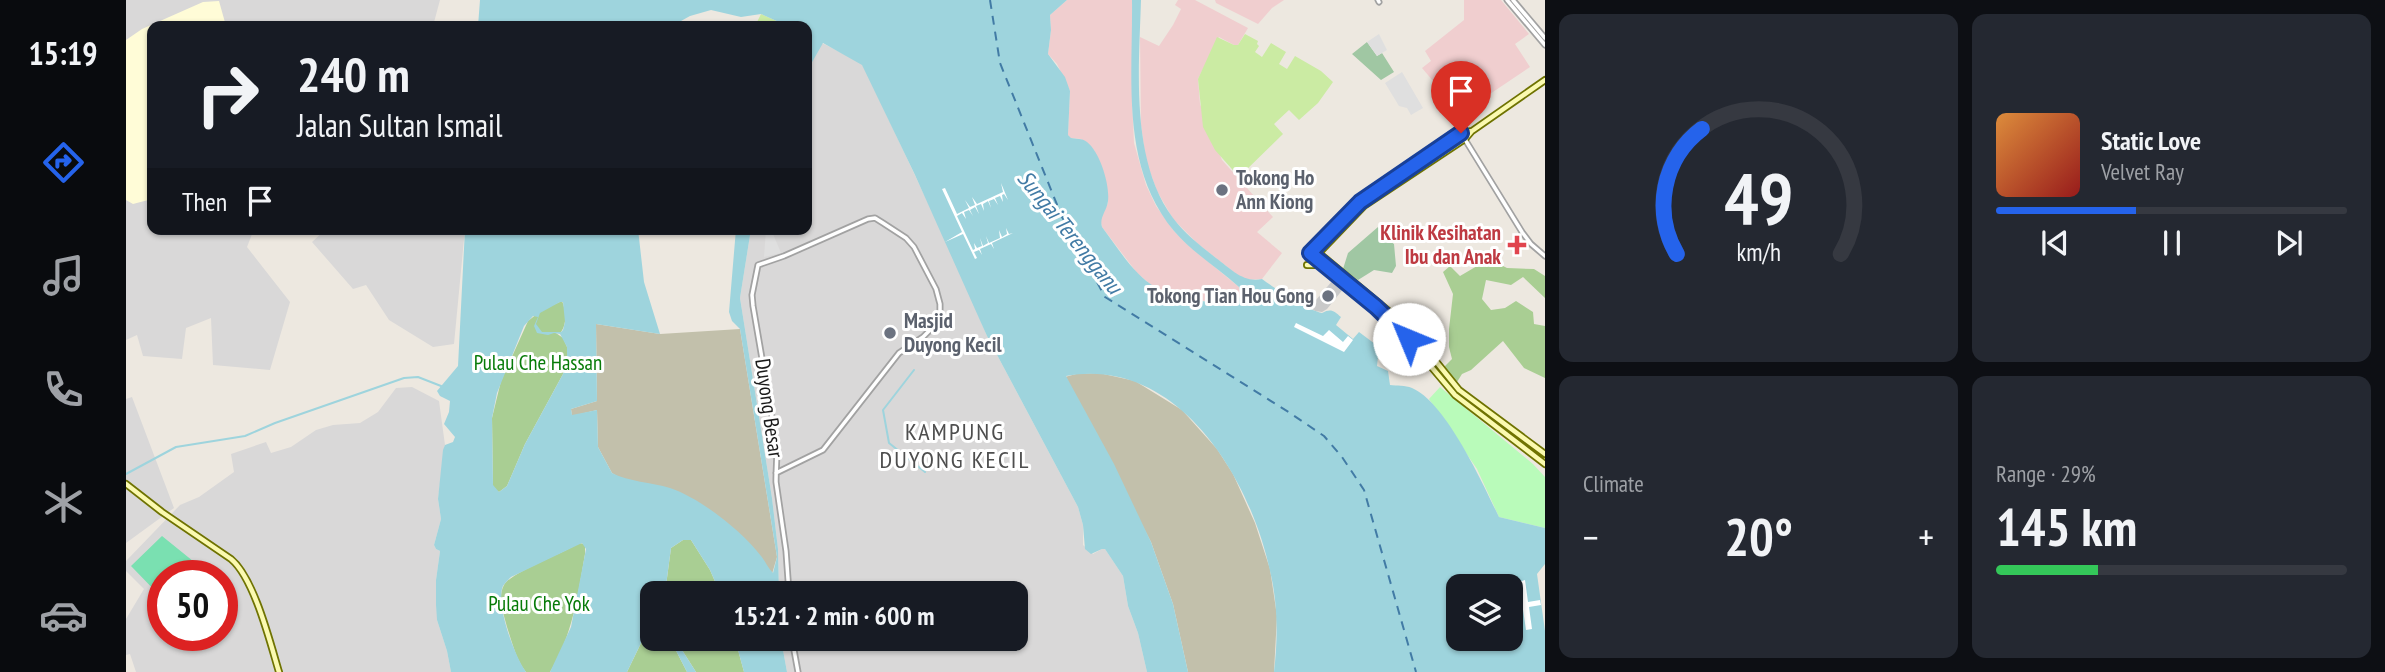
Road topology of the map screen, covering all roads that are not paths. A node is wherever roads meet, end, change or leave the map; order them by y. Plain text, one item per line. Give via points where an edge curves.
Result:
1 (1507, 0) edge
2 (1513, 0) edge
3 (1545, 38) edge
4 (1545, 45) edge
5 (1545, 82) edge
6 (1472, 131) junction
7 (1461, 133) junction
8 (1465, 139) junction
9 (1327, 244) junction
10 (1317, 255) junction
11 (1545, 256) edge
12 (1327, 263) junction
13 (1307, 265) dead end
14 (1545, 452) edge
15 (1545, 464) edge
16 (776, 473) junction
17 (127, 485) edge
18 (788, 581) edge
19 (795, 651) edge
20 (279, 672) edge
21 (799, 672) edge

1 - 4 street
2 - 3 street
5 - 6 main road
6 - 7 main road
6 - 8 main road
7 - 8 street
7 - 10 main road via 1360,202 1312,251
8 - 9 main road via 1364,206
8 - 11 street via 1522,232
9 - 10 main road
9 - 12 main road
10 - 12 main road
12 - 13 main road
12 - 14 main road via 1409,328 1460,390
12 - 15 main road via 1396,325 1455,395
16 - 16 street, Duyong Besar via 778,446 752,295 758,265 875,218 911,243 929,273 940,316 899,353 822,450
16 - 18 street, Duyong Besar
17 - 20 main road via 241,568
19 - 21 street

